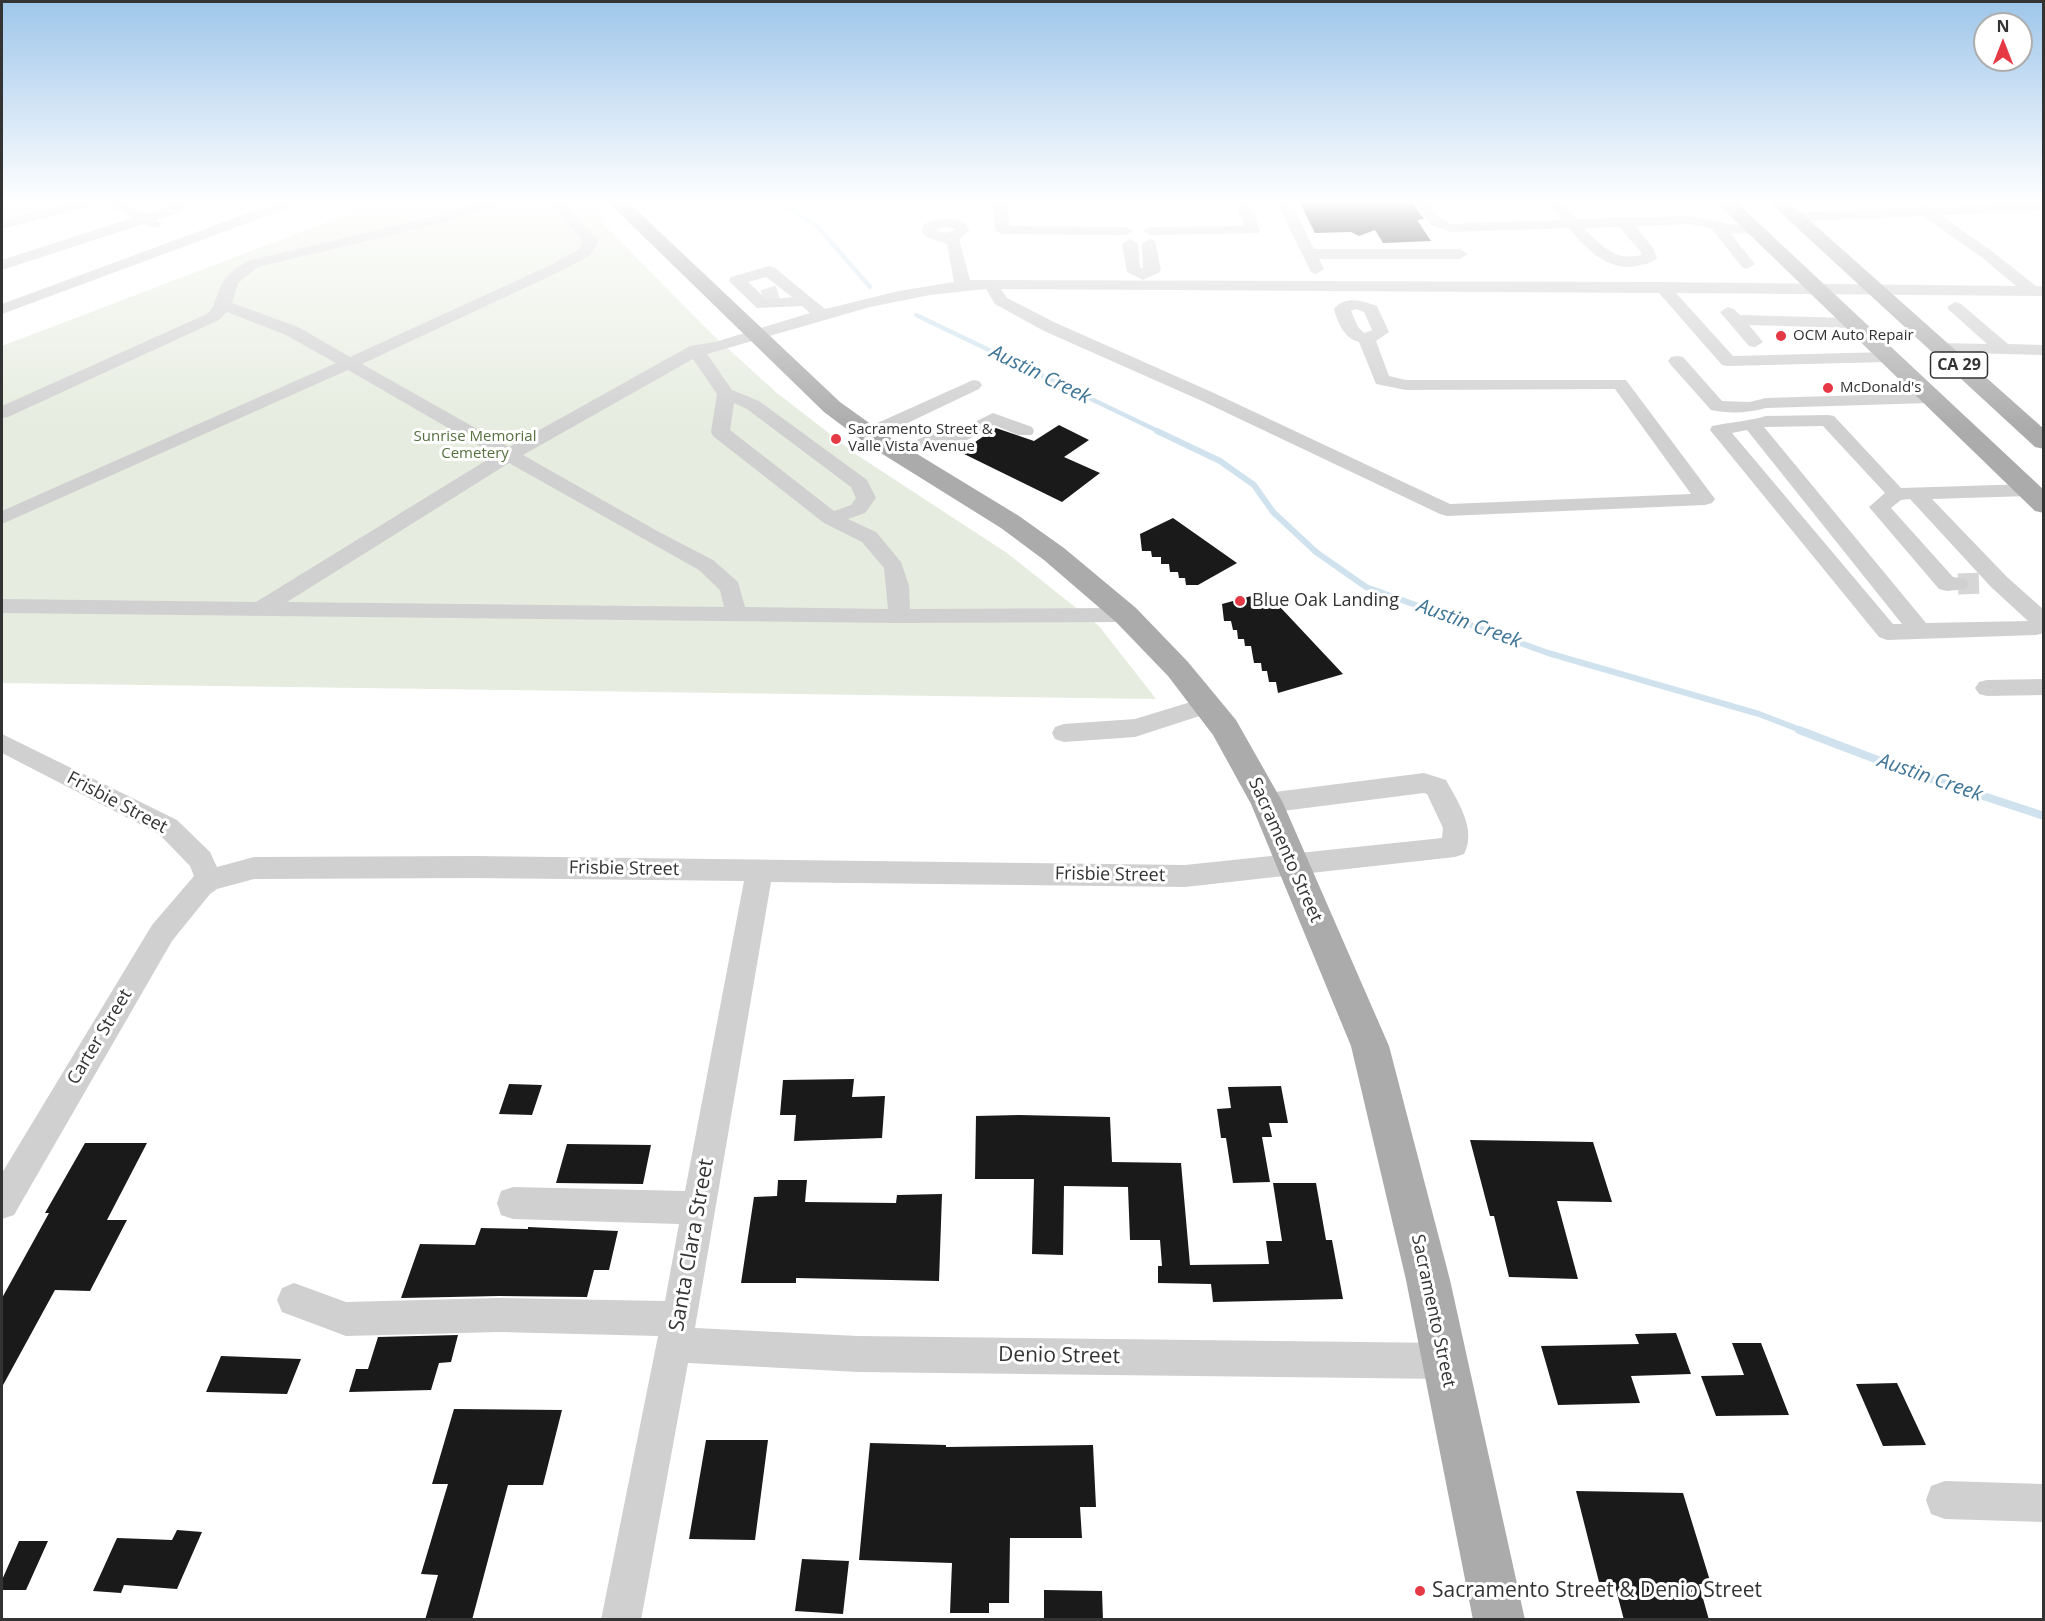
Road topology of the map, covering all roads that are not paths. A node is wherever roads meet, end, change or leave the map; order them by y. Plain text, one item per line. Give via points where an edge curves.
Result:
1 (90, 277) edge
2 (235, 277) edge
3 (537, 277) edge
4 (695, 277) edge
5 (961, 277) edge
6 (1140, 277) edge
7 (1147, 277) edge
8 (1320, 277) edge
9 (1474, 277) edge
10 (1803, 277) edge
11 (1860, 277) edge
12 (2018, 277) edge
13 (1144, 280) junction
14 (991, 285) junction
15 (963, 286) junction
16 (1324, 286) junction
17 (1348, 286) junction
18 (1480, 286) junction
19 (1662, 287) junction
20 (1706, 287) junction
21 (766, 288) junction
22 (1753, 288) junction
23 (1815, 288) junction
24 (1874, 289) junction
25 (2037, 290) edge
26 (713, 294) junction
27 (806, 301) junction
28 (224, 306) junction
29 (1955, 307) dead end
30 (2, 309) edge
31 (729, 309) junction
32 (824, 316) junction
33 (1735, 320) junction
34 (1798, 322) junction
35 (1852, 323) junction
36 (756, 335) junction
37 (1755, 342) dead end
38 (1940, 348) junction
39 (2003, 349) junction
40 (696, 350) junction
41 (2043, 350) edge
42 (1887, 357) junction
43 (1728, 361) junction
44 (348, 364) junction
45 (973, 385) dead end
46 (726, 394) junction
47 (1930, 398) junction
48 (2, 413) edge
49 (1766, 422) dead end
50 (1025, 431) dead end
51 (869, 434) junction
52 (2042, 438) edge
53 (900, 454) junction
54 (509, 455) junction
55 (1905, 493) junction
56 (2036, 497) edge
57 (2, 518) edge
58 (831, 519) junction
59 (1958, 584) tunnel mouth
60 (2, 606) edge
61 (260, 609) junction
62 (736, 615) junction
63 (1126, 615) junction
64 (899, 616) junction
65 (2042, 619) edge
66 (1920, 631) junction
67 (2043, 687) edge
68 (1987, 688) dead end
69 (1207, 705) junction
70 (1064, 733) dead end
71 (2, 743) edge
72 (1268, 803) junction
73 (1294, 867) junction
74 (759, 871) junction
75 (209, 880) junction
76 (2, 1203) edge
77 (513, 1203) dead end
78 (698, 1208) junction
79 (294, 1300) dead end
80 (676, 1332) junction
81 (1445, 1361) junction
82 (1945, 1500) dead end
83 (2043, 1503) edge
84 (621, 1620) edge
85 (1499, 1620) edge

1 - 30 street
2 - 28 street via 225,288
3 - 44 street
4 - 26 main road, Sacramento Street
5 - 15 street
6 - 13 street
7 - 13 street
8 - 16 street
9 - 18 street
10 - 23 main road, CA 29
11 - 24 main road, CA 29
12 - 25 street
13 - 14 street
13 - 16 street
14 - 15 street
14 - 17 street via 1001,301 1050,327 1447,510 1705,499 1620,384 1406,385 1382,380 1366,337 1349,331 1342,309 1355,304
15 - 32 street via 878,301
16 - 17 street
17 - 18 street
18 - 19 street
19 - 20 street
19 - 43 street
20 - 22 street
20 - 33 street
21 - 26 street
21 - 27 street
21 - 27 street via 763,305
21 - 31 street
22 - 23 street
22 - 34 street
23 - 24 street
23 - 35 main road, CA 29
24 - 25 street
24 - 38 main road, CA 29
26 - 31 main road, Sacramento Street
27 - 32 street
28 - 44 street via 292,331
28 - 48 street via 213,317
29 - 39 street
31 - 36 main road, Sacramento Street
32 - 36 street
33 - 34 street
33 - 37 street
34 - 35 street
35 - 42 main road, CA 29
36 - 40 street
36 - 51 main road, Sacramento Street via 832,406
38 - 39 street
38 - 52 main road, CA 29
39 - 41 street
40 - 46 street
40 - 54 street
42 - 43 street
42 - 47 main road, CA 29
43 - 47 street via 1677,361 1717,406
44 - 54 street
44 - 57 street
45 - 51 street
46 - 58 street via 720,432
46 - 58 street via 753,405 860,484 866,498 858,509
47 - 56 main road, CA 29
49 - 55 street via 1828,420
50 - 53 street via 993,418 960,436 940,437
51 - 53 main road, Sacramento Street
53 - 63 main road, Sacramento Street via 1010,522
54 - 61 street
54 - 62 street via 706,565 730,587
55 - 56 street
55 - 59 street via 1879,507 1947,584
55 - 65 street via 1992,583
58 - 64 street via 869,537 894,567
60 - 61 street
61 - 62 street
62 - 64 street
63 - 64 street
63 - 69 main road, Sacramento Street
65 - 66 street via 2036,628
66 - 66 street via 1752,424 1719,429 1887,632
67 - 68 street
69 - 70 street via 1135,728
69 - 72 main road, Sacramento Street via 1225,728
71 - 75 street, Frisbie Street via 168,827 201,860
72 - 73 main road, Sacramento Street
72 - 73 street, Frisbie Street via 1424,783 1437,787 1456,828 1455,847
73 - 74 street, Frisbie Street via 1185,876
73 - 81 main road, Sacramento Street via 1370,1046
74 - 75 street, Frisbie Street via 254,868
74 - 78 street, Santa Clara Street
75 - 76 street, Carter Street via 162,933
77 - 78 street
78 - 80 street, Santa Clara Street
79 - 80 street, Denio Street via 346,1319 499,1315
80 - 81 street, Denio Street via 858,1354
80 - 84 street, Santa Clara Street
81 - 85 main road, Sacramento Street
82 - 83 street

